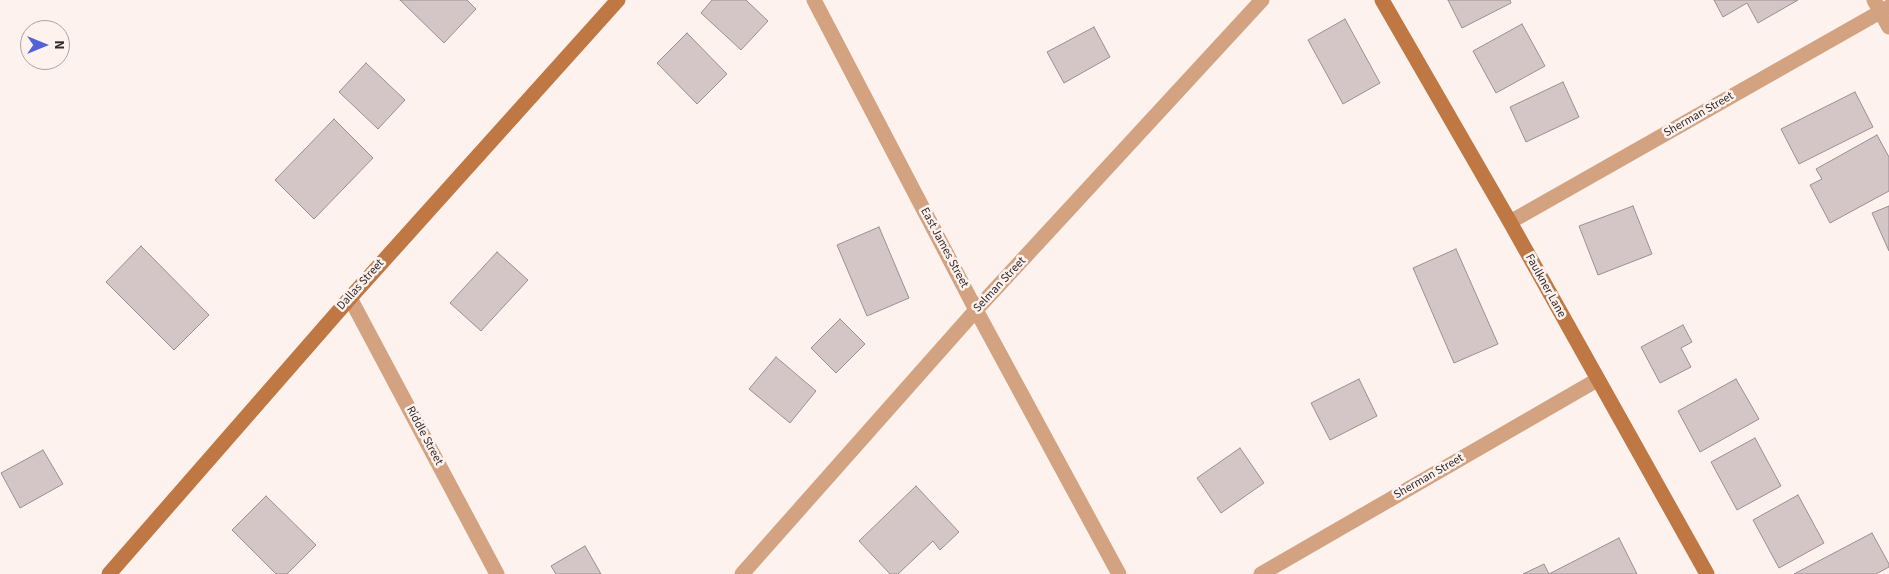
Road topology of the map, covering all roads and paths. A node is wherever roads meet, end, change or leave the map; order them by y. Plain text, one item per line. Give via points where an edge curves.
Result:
1 (618, 0) edge
2 (814, 0) edge
3 (1262, 0) edge
4 (1382, 0) edge
5 (1881, 6) edge
6 (1889, 27) edge
7 (1510, 222) junction
8 (350, 298) junction
9 (976, 310) junction
10 (1597, 380) junction
11 (109, 574) edge
12 (497, 574) edge
13 (742, 574) edge
14 (1119, 574) edge
15 (1261, 574) edge
16 (1707, 574) edge

1 - 8 street, Dallas Street
2 - 9 street, East James Street
3 - 9 street, Selman Street
4 - 7 street, Faulkner Lane
5 - 6 street
5 - 7 street, Sherman Street
7 - 10 street, Faulkner Lane
8 - 11 street, Dallas Street
8 - 12 street, Riddle Street
9 - 13 street, Selman Street
9 - 14 street, East James Street
10 - 15 street, Sherman Street
10 - 16 street, Faulkner Lane

